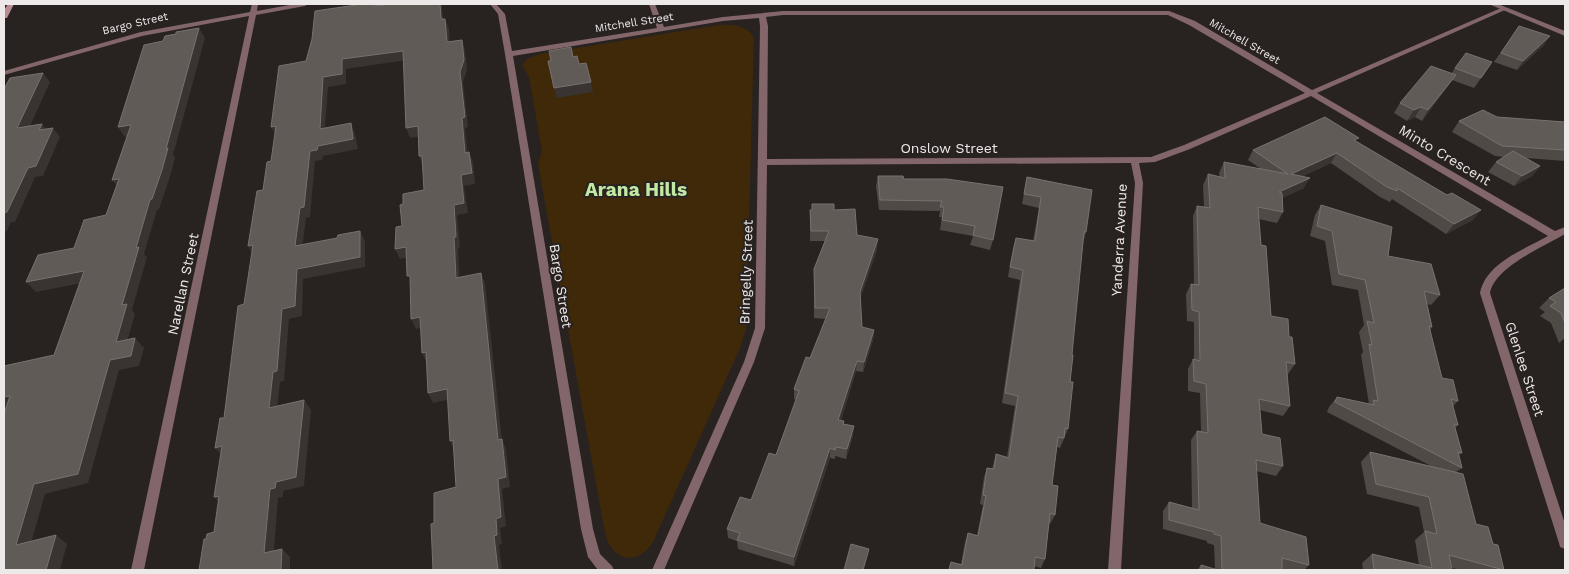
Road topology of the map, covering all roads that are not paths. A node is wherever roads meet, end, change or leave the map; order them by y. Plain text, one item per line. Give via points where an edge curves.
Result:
1 (11, 4) edge
2 (305, 4) edge
3 (494, 4) edge
4 (652, 4) edge
5 (1493, 4) edge
6 (255, 8) edge
7 (1503, 9) junction
8 (762, 15) junction
9 (4, 16) edge
10 (662, 29) junction
11 (1565, 34) edge
12 (509, 54) junction
13 (4, 73) edge
14 (1311, 93) junction
15 (763, 162) junction
16 (1135, 162) junction
17 (1565, 230) edge
18 (1554, 235) junction
19 (1565, 543) edge
20 (137, 570) edge
21 (607, 570) edge
22 (658, 570) edge
23 (1115, 570) edge

1 - 9 main road
2 - 6 street, Bargo Street
3 - 12 street, Bargo Street via 501,14
4 - 10 street
5 - 7 street
6 - 13 street, Bargo Street via 123,38
6 - 20 street, Narellan Street
7 - 11 street
7 - 14 street
8 - 10 street, Mitchell Street
8 - 14 street, Mitchell Street via 821,12 1168,13 1192,23
8 - 15 street, Bringelly Street
10 - 12 street, Mitchell Street
12 - 21 street, Bargo Street via 587,529 594,557
14 - 16 street via 1168,155
14 - 18 street, Minto Crescent
15 - 16 street, Onslow Street
15 - 22 street, Bringelly Street via 760,328 749,362
16 - 23 street, Yanderra Avenue via 1139,183
17 - 18 street
18 - 19 street, Glenlee Street via 1501,268 1486,283 1485,293

